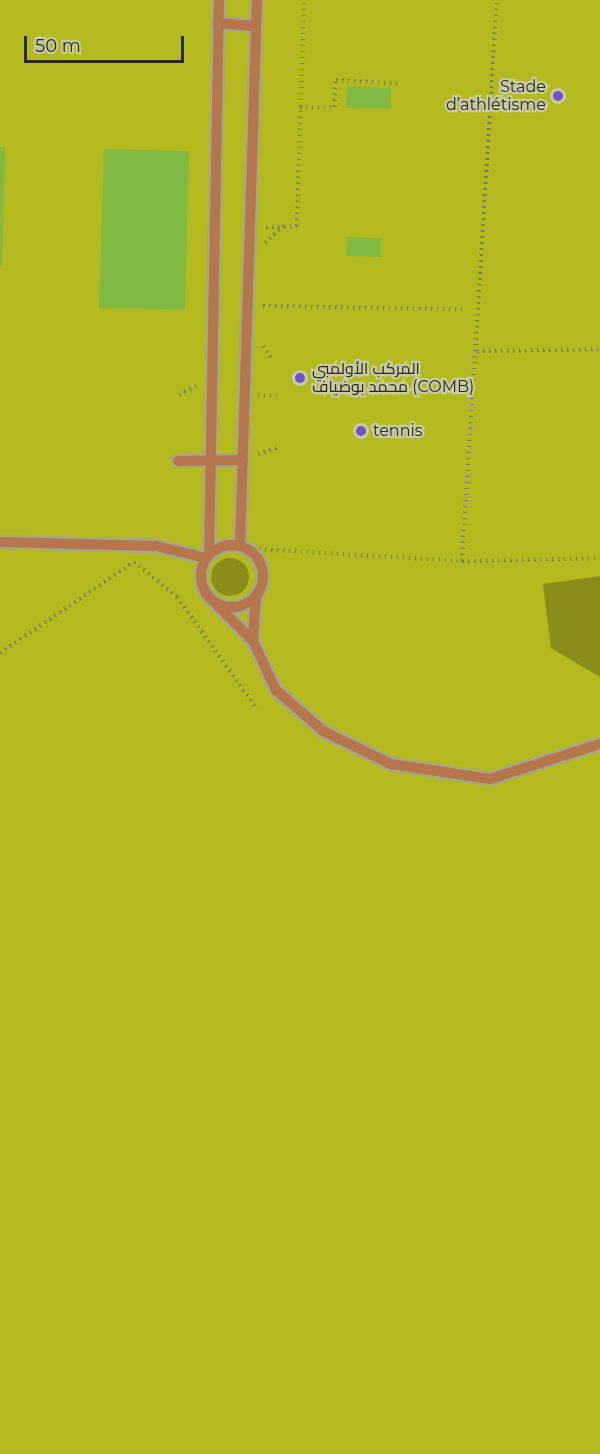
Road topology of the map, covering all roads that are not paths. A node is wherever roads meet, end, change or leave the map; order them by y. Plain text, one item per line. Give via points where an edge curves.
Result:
1 (219, 0) edge
2 (257, 0) edge
3 (218, 24) junction
4 (256, 26) junction
5 (209, 460) junction
6 (243, 460) junction
7 (178, 461) dead end
8 (0, 542) edge
9 (243, 547) junction
10 (208, 556) junction
11 (256, 595) junction
12 (211, 599) junction
13 (253, 641) junction
14 (600, 744) edge

1 - 3 lane
2 - 4 lane
3 - 4 lane
3 - 5 lane
4 - 6 lane
5 - 6 lane
5 - 7 lane
5 - 10 lane
6 - 9 lane
8 - 10 lane via 138,545
9 - 10 lane via 223,546
9 - 11 lane via 262,569
10 - 12 lane via 201,579
11 - 12 lane via 234,607
11 - 13 lane
12 - 13 lane
13 - 14 lane via 276,690 323,731 391,764 490,779

